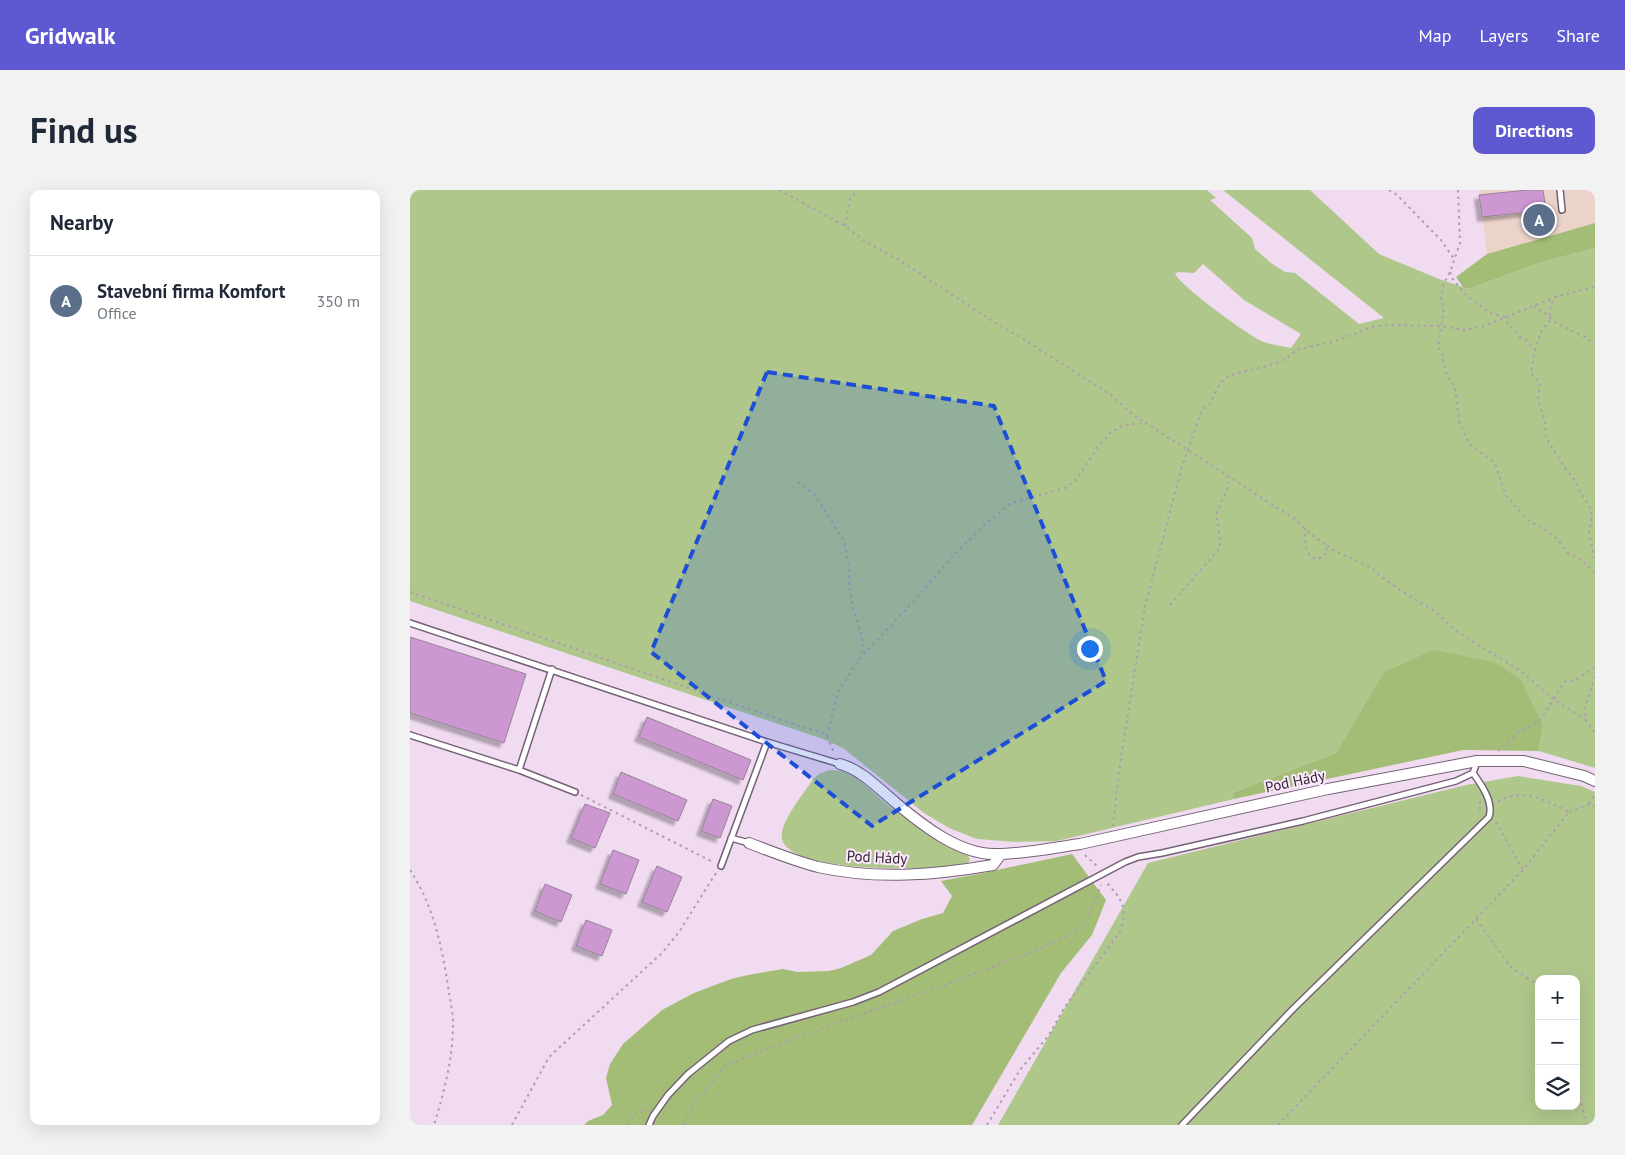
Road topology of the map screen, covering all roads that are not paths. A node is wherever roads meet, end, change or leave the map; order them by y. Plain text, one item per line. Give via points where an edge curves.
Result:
1 (1560, 190) edge
2 (1562, 210) dead end
3 (410, 623) edge
4 (552, 669) junction
5 (410, 735) edge
6 (767, 742) junction
7 (1477, 761) junction
8 (840, 764) joint
9 (519, 770) junction
10 (1473, 773) junction
11 (1595, 782) edge
12 (575, 792) road end
13 (731, 838) junction
14 (749, 843) joint
15 (1000, 854) junction
16 (721, 866) road end
17 (649, 1125) edge
18 (1182, 1125) edge

1 - 2 lane
3 - 4 lane
4 - 6 lane
4 - 9 lane
5 - 9 lane
6 - 8 lane
6 - 13 lane
7 - 10 lane
7 - 11 street, Pod Hády via 1524,762 1584,776
7 - 15 street, Pod Hády via 1328,789 1080,844
8 - 15 street, Pod Hády via 859,772 912,817 944,838 976,851
9 - 12 lane
10 - 17 lane via 1303,821 1138,857 879,992 752,1030 730,1040 688,1074 668,1095
10 - 18 lane via 1491,806 1489,817 1293,1008
13 - 14 lane
13 - 16 lane
14 - 15 street, Pod Hády via 818,866 869,874 934,874 967,870 993,865

